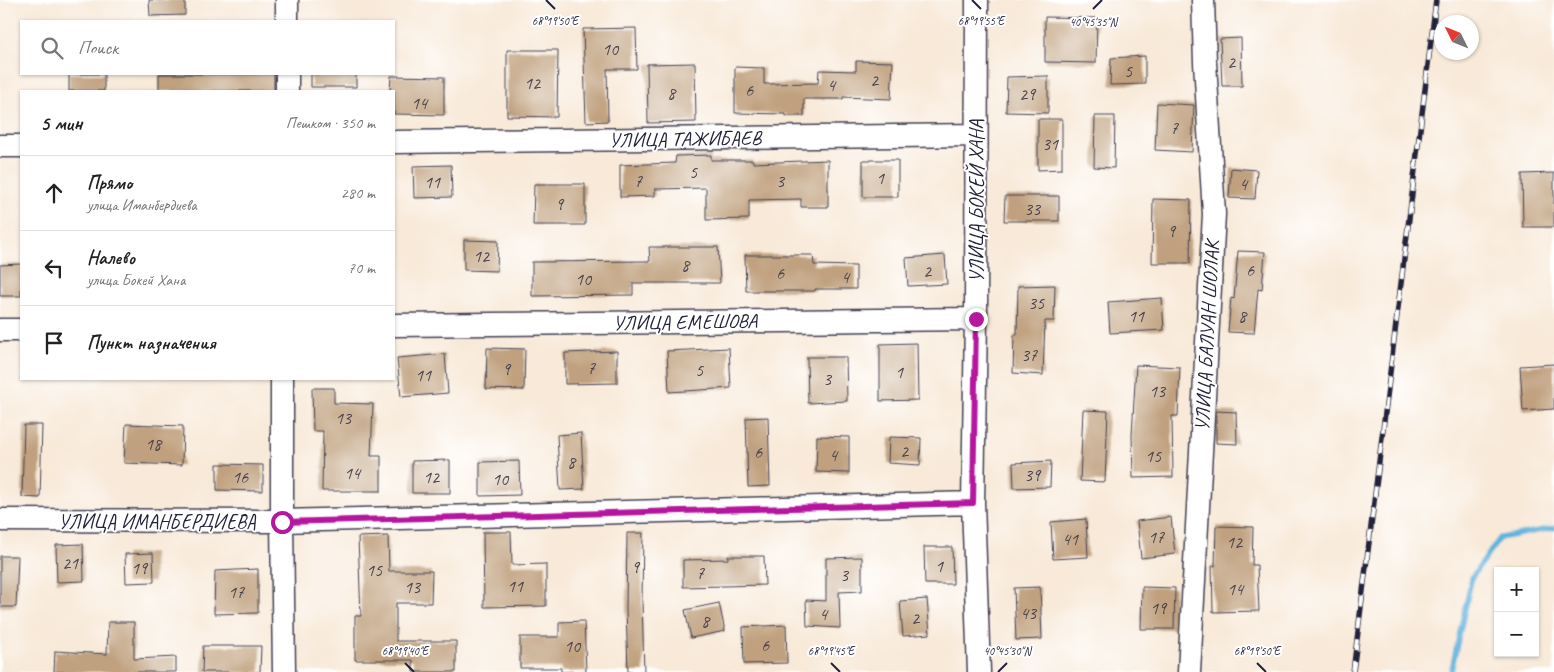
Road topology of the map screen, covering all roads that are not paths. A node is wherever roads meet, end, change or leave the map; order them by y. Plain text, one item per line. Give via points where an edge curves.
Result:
1 (287, 0) edge
2 (977, 0) edge
3 (1203, 0) edge
4 (287, 20) edge
5 (287, 75) edge
6 (287, 90) edge
7 (976, 135) junction
8 (395, 142) edge
9 (0, 146) edge
10 (20, 146) edge
11 (976, 319) junction
12 (395, 325) edge
13 (0, 330) edge
14 (20, 330) edge
15 (282, 380) edge
16 (973, 503) junction
17 (0, 520) edge
18 (282, 522) junction
19 (284, 672) edge
20 (979, 672) edge
21 (1189, 672) edge

1 - 4 street
2 - 7 street, УЛИЦА БОКЕЙ ХАНА
3 - 21 street, УЛИЦА БАЛУАН ШОЛАК via 1214,214
5 - 6 street
7 - 8 street, УЛИЦА ТАЖИБАЕВ
7 - 11 street, УЛИЦА БОКЕЙ ХАНА
9 - 10 street
11 - 12 street, УЛИЦА ЕМЕШОВА
11 - 16 street, УЛИЦА БОКЕЙ ХАНА
13 - 14 street
15 - 18 street
16 - 18 street, УЛИЦА ИМАНБЕРДИЕВА
16 - 20 street, УЛИЦА БОКЕЙ ХАНА
17 - 18 street, УЛИЦА ИМАНБЕРДИЕВА
18 - 19 street

